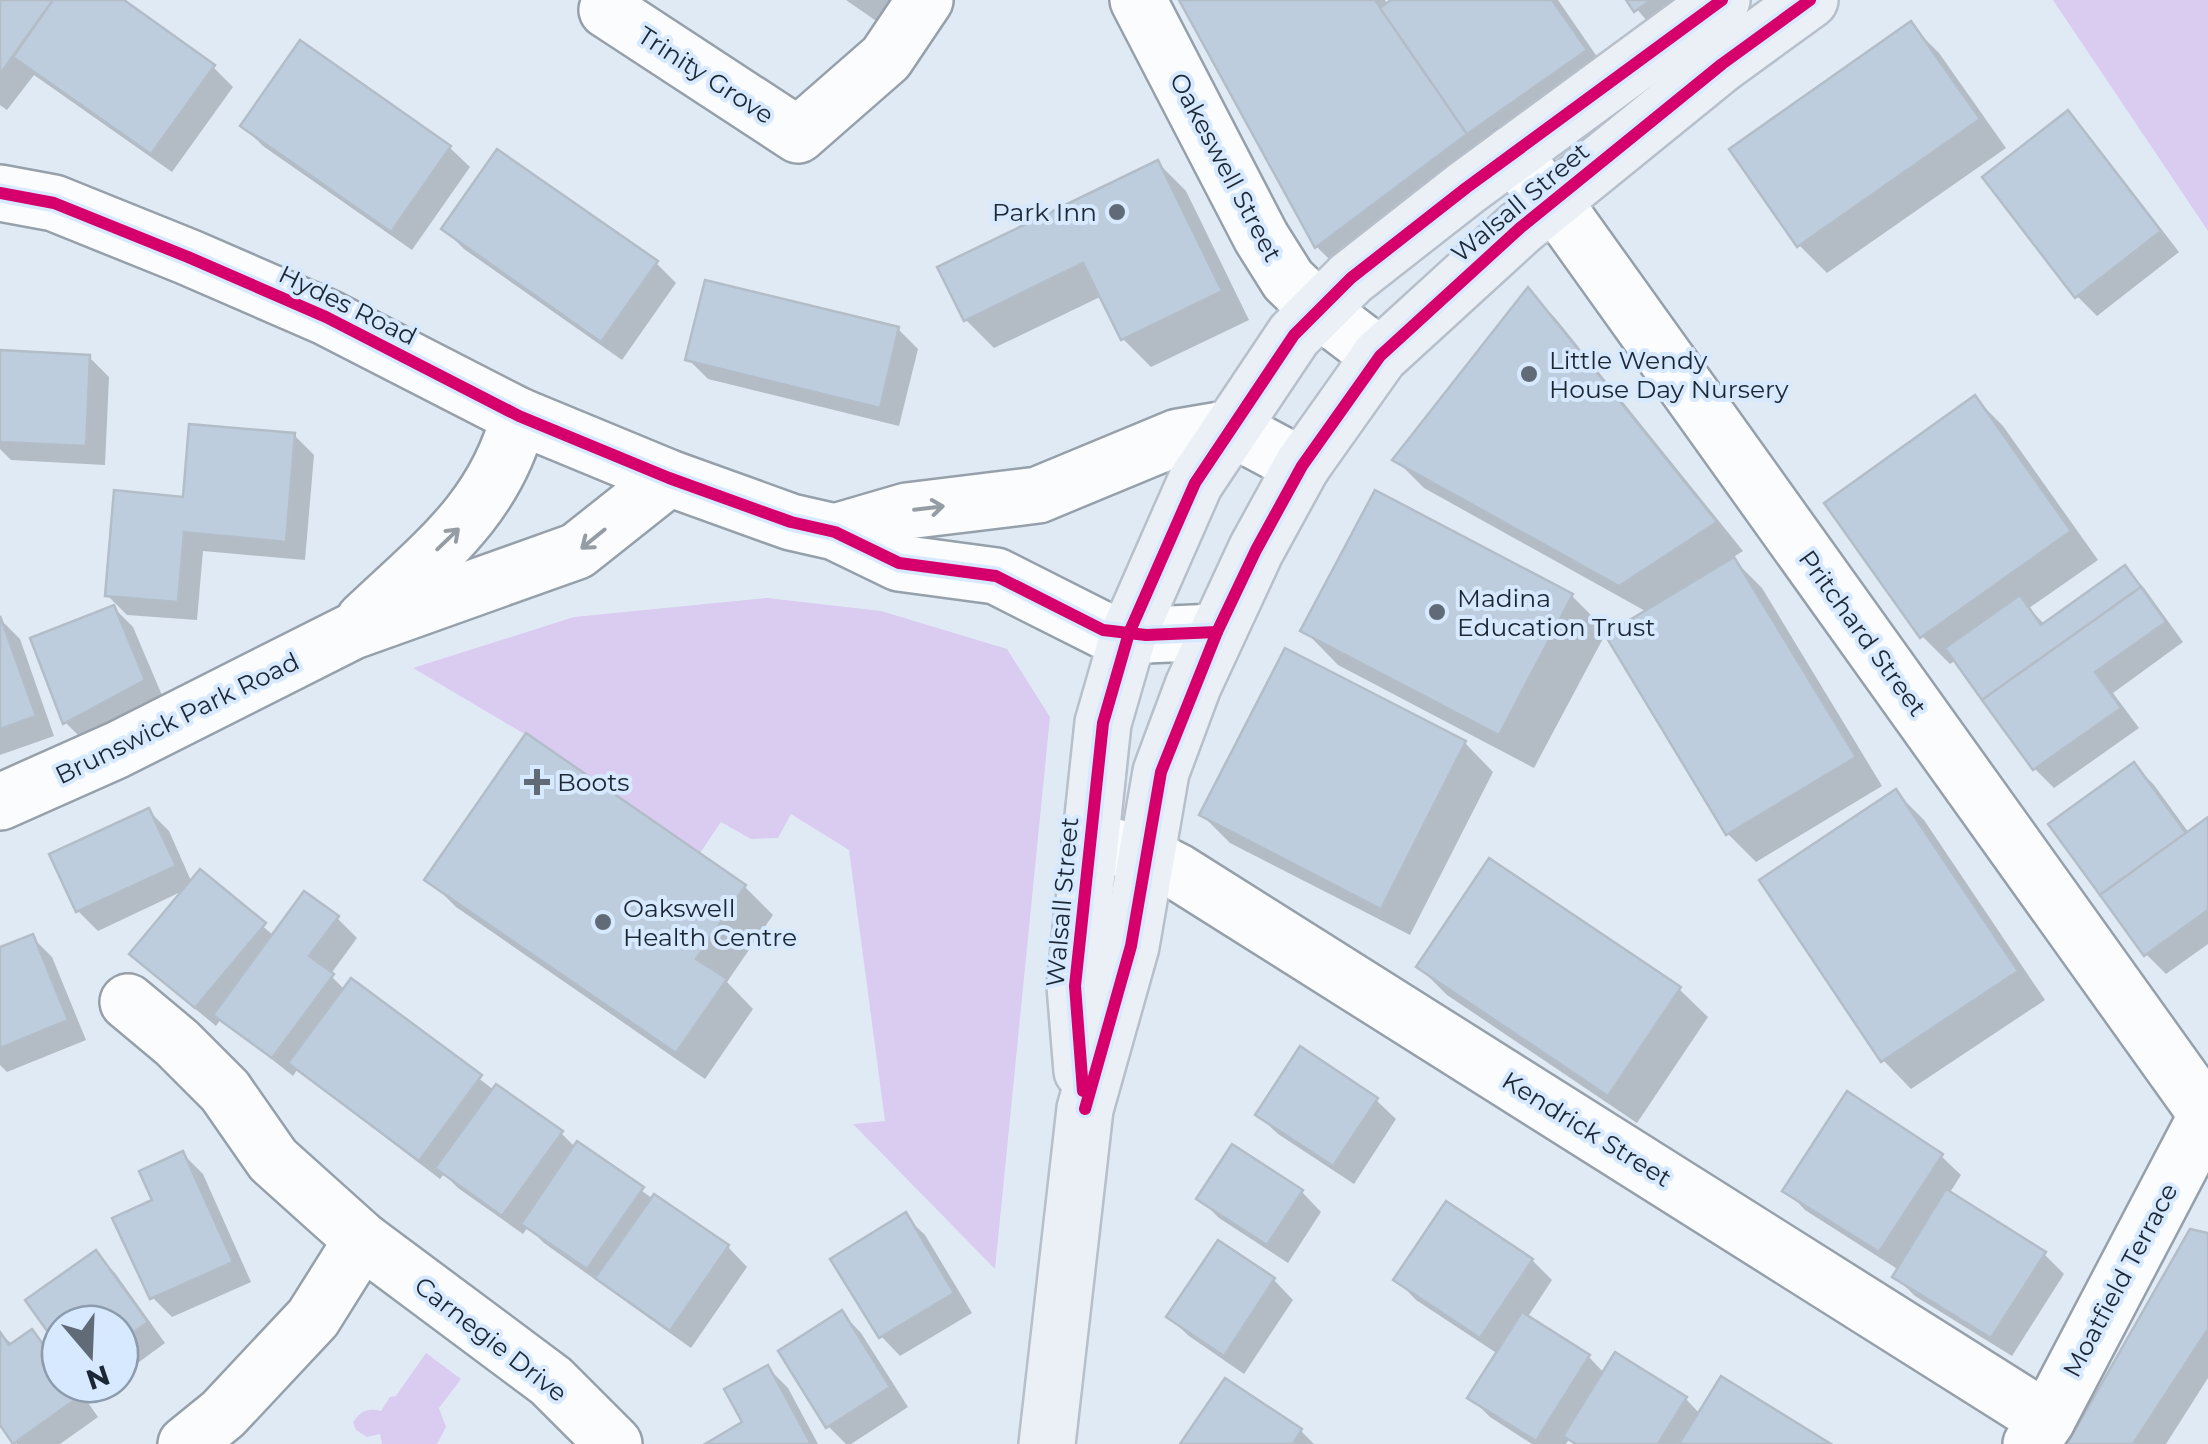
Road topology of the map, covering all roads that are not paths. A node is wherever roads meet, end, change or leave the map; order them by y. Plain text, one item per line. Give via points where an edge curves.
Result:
1 (925, 0) edge
2 (1138, 0) edge
3 (1722, 0) edge
4 (1810, 0) edge
5 (607, 10) dead end
6 (1512, 154) junction
7 (0, 193) edge
8 (1552, 202) junction
9 (1318, 310) junction
10 (1380, 356) junction
11 (519, 416) junction
12 (1231, 428) junction
13 (1302, 466) junction
14 (669, 478) junction
15 (835, 532) junction
16 (353, 631) junction
17 (1217, 632) junction
18 (1129, 634) junction
19 (0, 802) edge
20 (1120, 848) junction
21 (128, 1002) dead end
22 (1085, 1109) junction
23 (2208, 1116) edge
24 (362, 1240) junction
25 (2039, 1432) edge
26 (186, 1444) edge
27 (614, 1444) edge
28 (1048, 1444) edge

1 - 5 street, Trinity Grove via 886,58 798,135
2 - 9 street, Oakeswell Street via 1260,237
3 - 6 highway, Walsall Street
4 - 8 highway, Walsall Street
6 - 8 street, Pritchard Street
6 - 9 highway, Walsall Street
7 - 11 street, Hydes Road via 54,203 188,256 326,317
8 - 10 highway, Walsall Street
8 - 23 street, Pritchard Street
9 - 10 street, Oakeswell Street
9 - 12 highway, Walsall Street
10 - 13 highway, Walsall Street
11 - 14 street, Hydes Road
16 -> 11 street, Brunswick Park Road via 471,517 510,452
12 - 13 street
15 -> 12 street via 906,511 1038,495 1178,437
12 - 18 highway, Walsall Street via 1195,483
13 - 17 highway, Walsall Street
14 - 15 street
14 -> 16 street, Brunswick Park Road via 577,552
15 - 18 street via 899,563 996,576 1078,620
16 - 19 street, Brunswick Park Road
17 - 18 street
17 - 20 highway, Walsall Street via 1162,772
18 - 20 highway, Walsall Street via 1103,723
20 - 22 highway, Walsall Street via 1131,946
20 - 22 highway, Walsall Street via 1083,903 1075,986
20 - 25 street, Kendrick Street via 1204,888
21 - 24 street, Carnegie Drive via 225,1091 272,1160
22 - 28 highway, Walsall Street
23 - 25 street, Moatfield Terrace
24 - 26 street via 313,1318
24 - 27 street, Carnegie Drive via 550,1381

